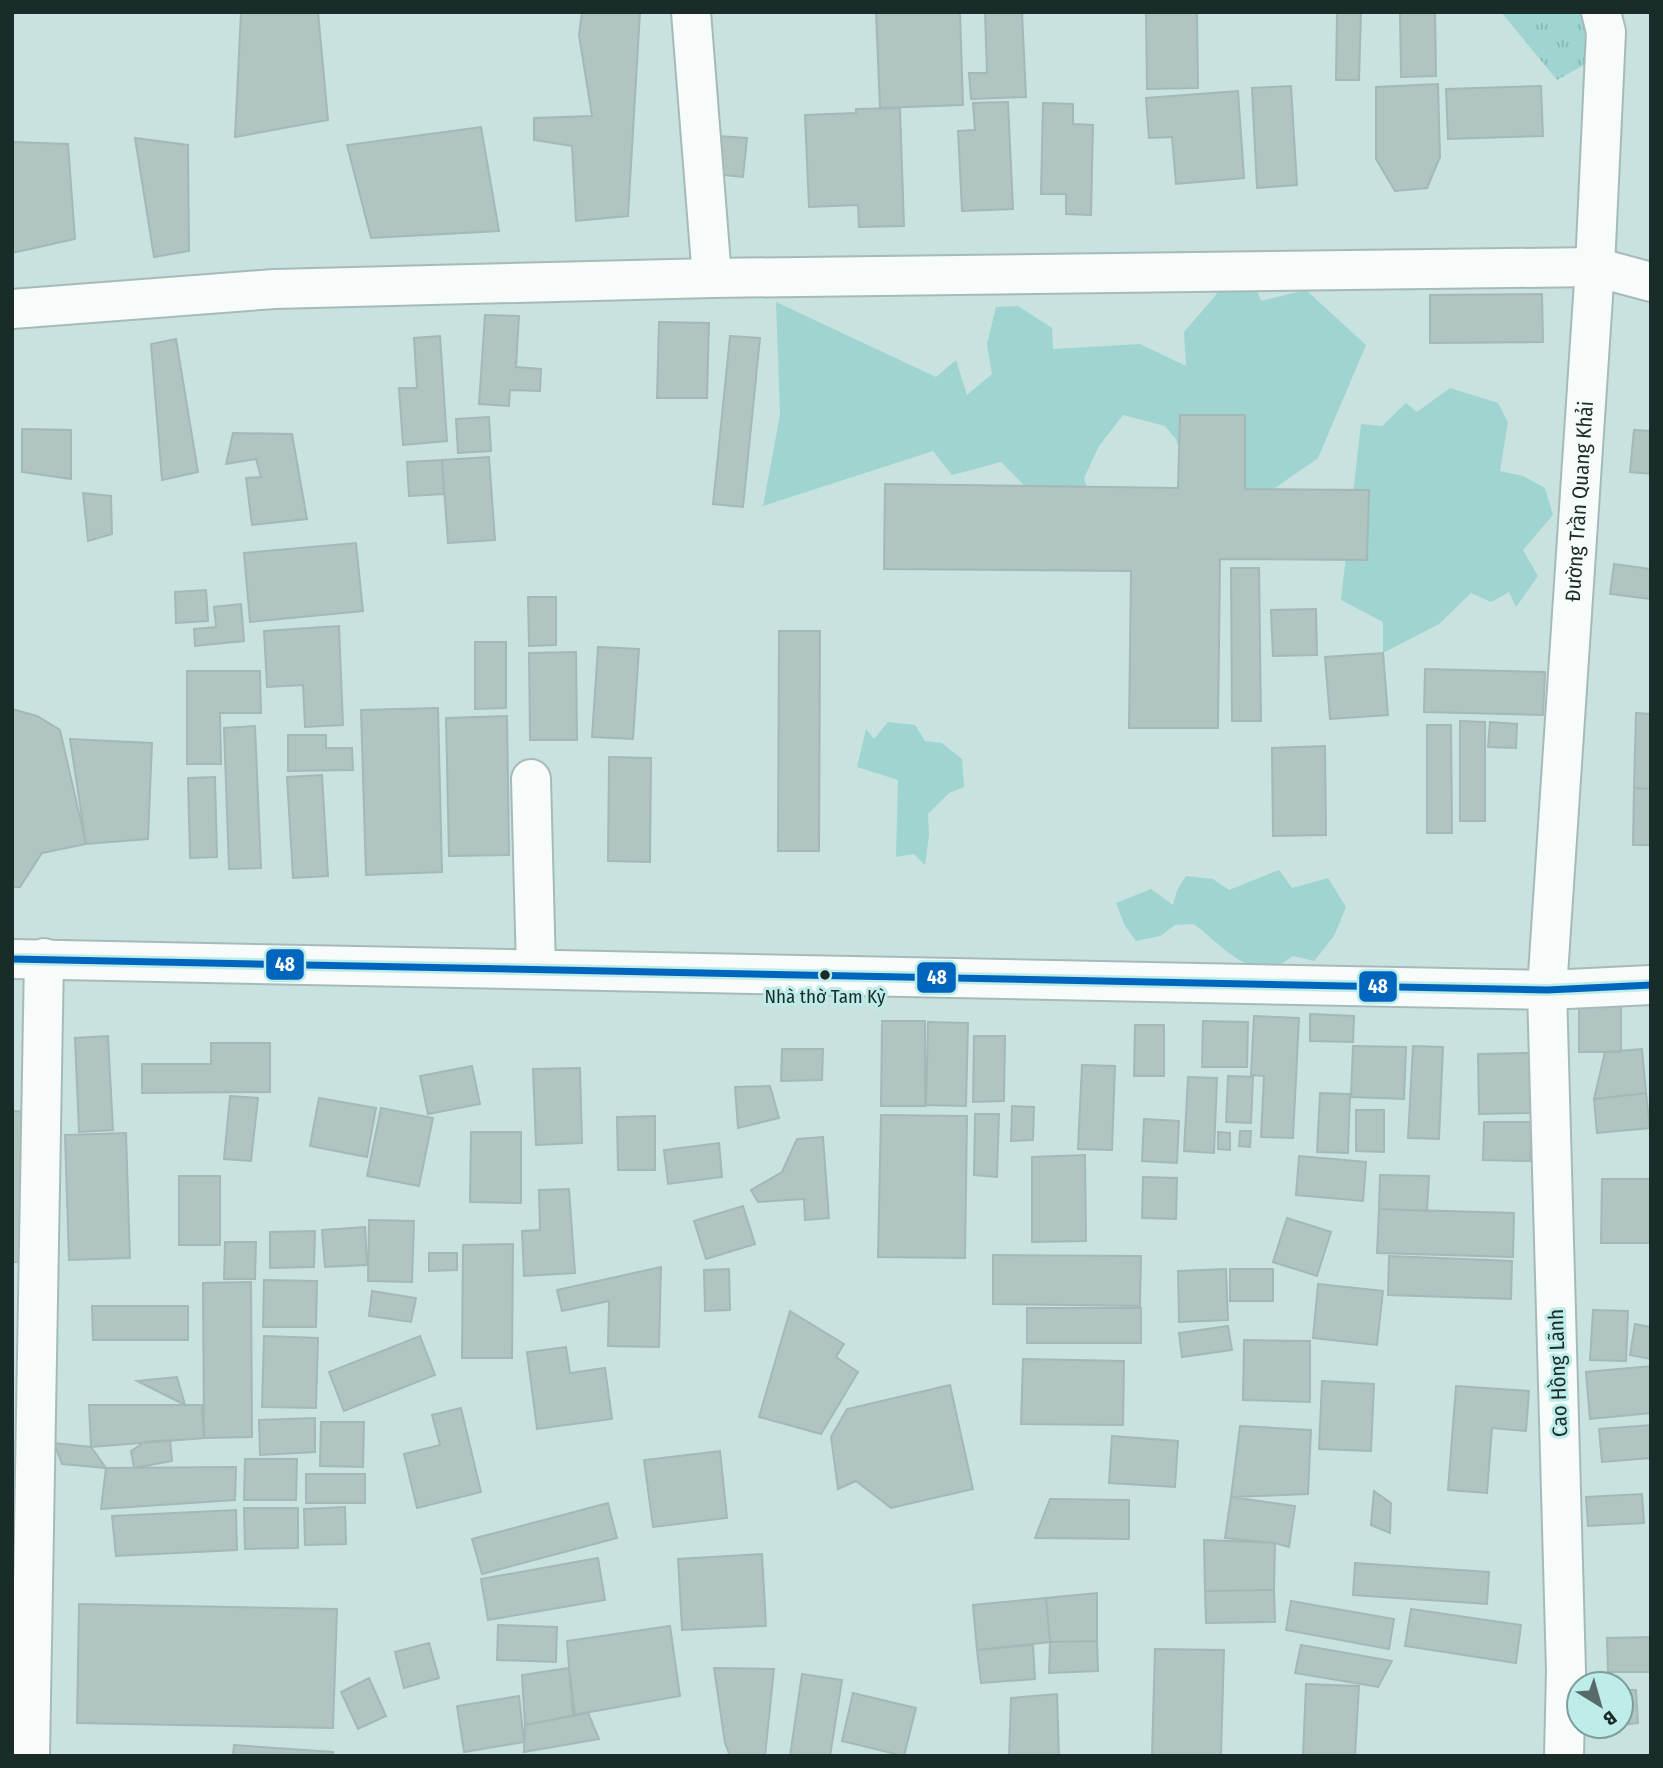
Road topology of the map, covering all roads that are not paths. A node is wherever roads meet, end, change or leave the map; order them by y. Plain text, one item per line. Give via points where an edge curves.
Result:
1 (691, 12) edge
2 (1601, 12) edge
3 (1595, 267) junction
4 (712, 278) junction
5 (1651, 282) edge
6 (12, 309) edge
7 (531, 779) dead end
8 (28, 958) edge
9 (536, 969) junction
10 (1651, 985) edge
11 (1547, 990) junction
12 (30, 1756) edge
13 (1564, 1756) edge

1 - 4 street
2 - 3 street, Đường Trần Quang Khải via 1606,32
3 - 4 street
3 - 5 street
3 - 11 street, Đường Trần Quang Khải
4 - 6 street via 274,289
7 - 9 street
8 - 9 street
8 - 12 street
9 - 11 street
10 - 11 street
11 - 13 street, Cao Hồng Lãnh via 1566,1671

